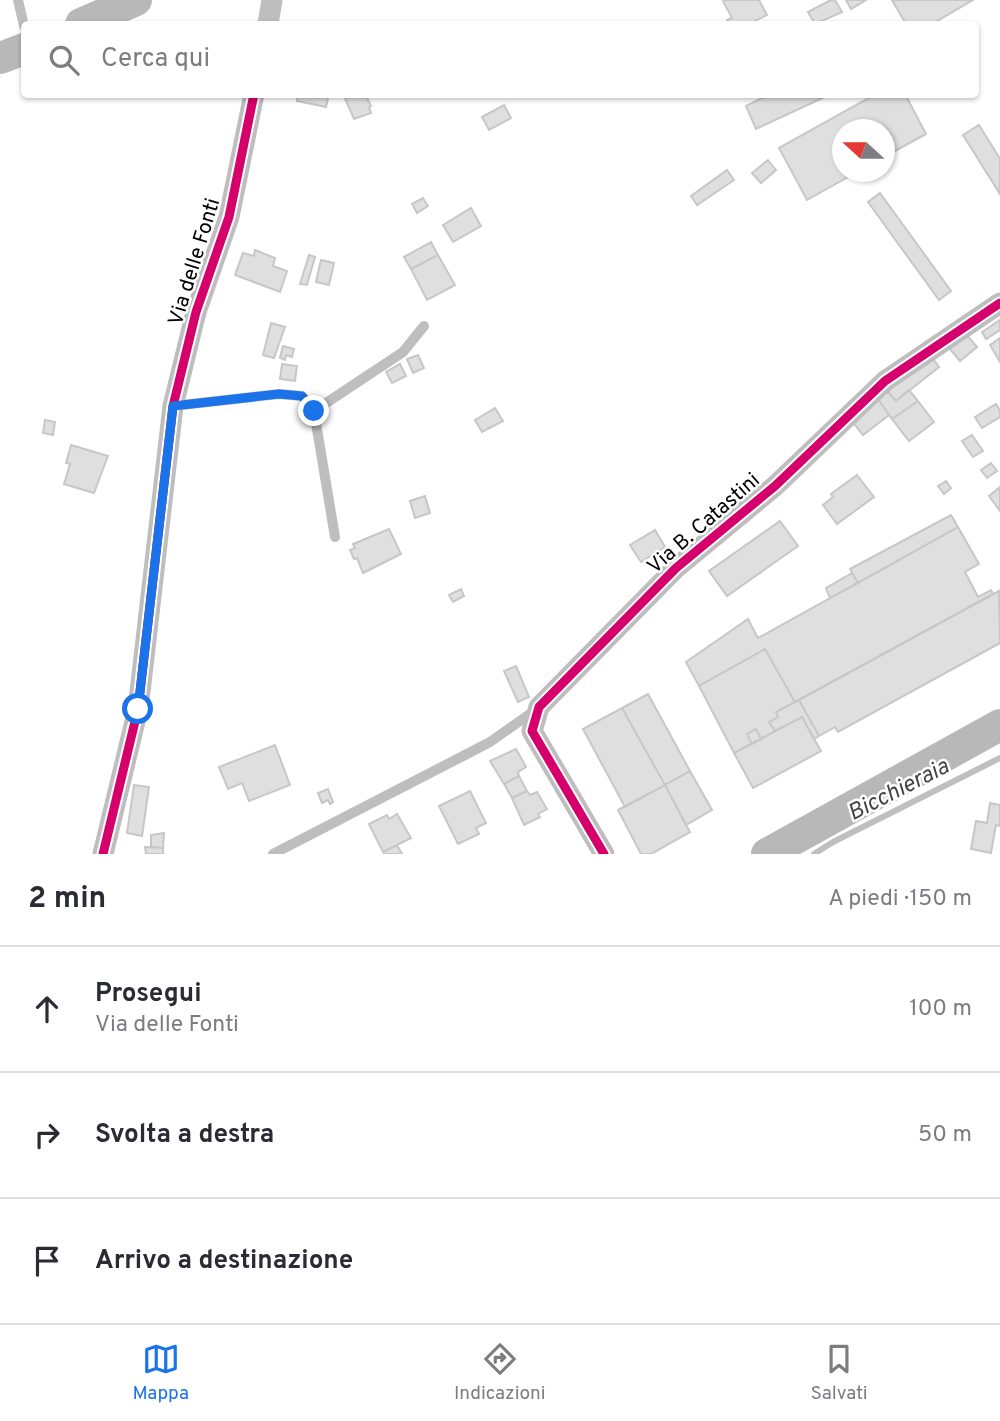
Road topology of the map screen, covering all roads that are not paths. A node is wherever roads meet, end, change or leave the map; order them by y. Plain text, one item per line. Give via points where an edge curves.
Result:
1 (18, 0) edge
2 (136, 0) edge
3 (272, 0) edge
4 (23, 21) edge
5 (88, 21) edge
6 (268, 21) edge
7 (21, 51) edge
8 (0, 58) edge
9 (253, 98) edge
10 (1000, 303) edge
11 (424, 326) dead end
12 (173, 406) junction
13 (314, 411) junction
14 (335, 537) dead end
15 (539, 707) junction
16 (1000, 725) edge
17 (103, 854) edge
18 (273, 854) edge
19 (604, 854) edge
20 (767, 854) edge

1 - 4 lane
2 - 5 main road
3 - 6 street
7 - 8 main road
9 - 12 street, Via delle Fonti via 229,217 196,312
10 - 15 street, Via B. Catastini via 886,382 775,486 676,568
11 - 13 lane via 403,352
12 - 13 lane via 279,394 302,396
12 - 17 street, Via delle Fonti via 138,709
13 - 14 lane
15 - 18 lane via 463,757
15 - 19 street via 532,731
16 - 20 main road

